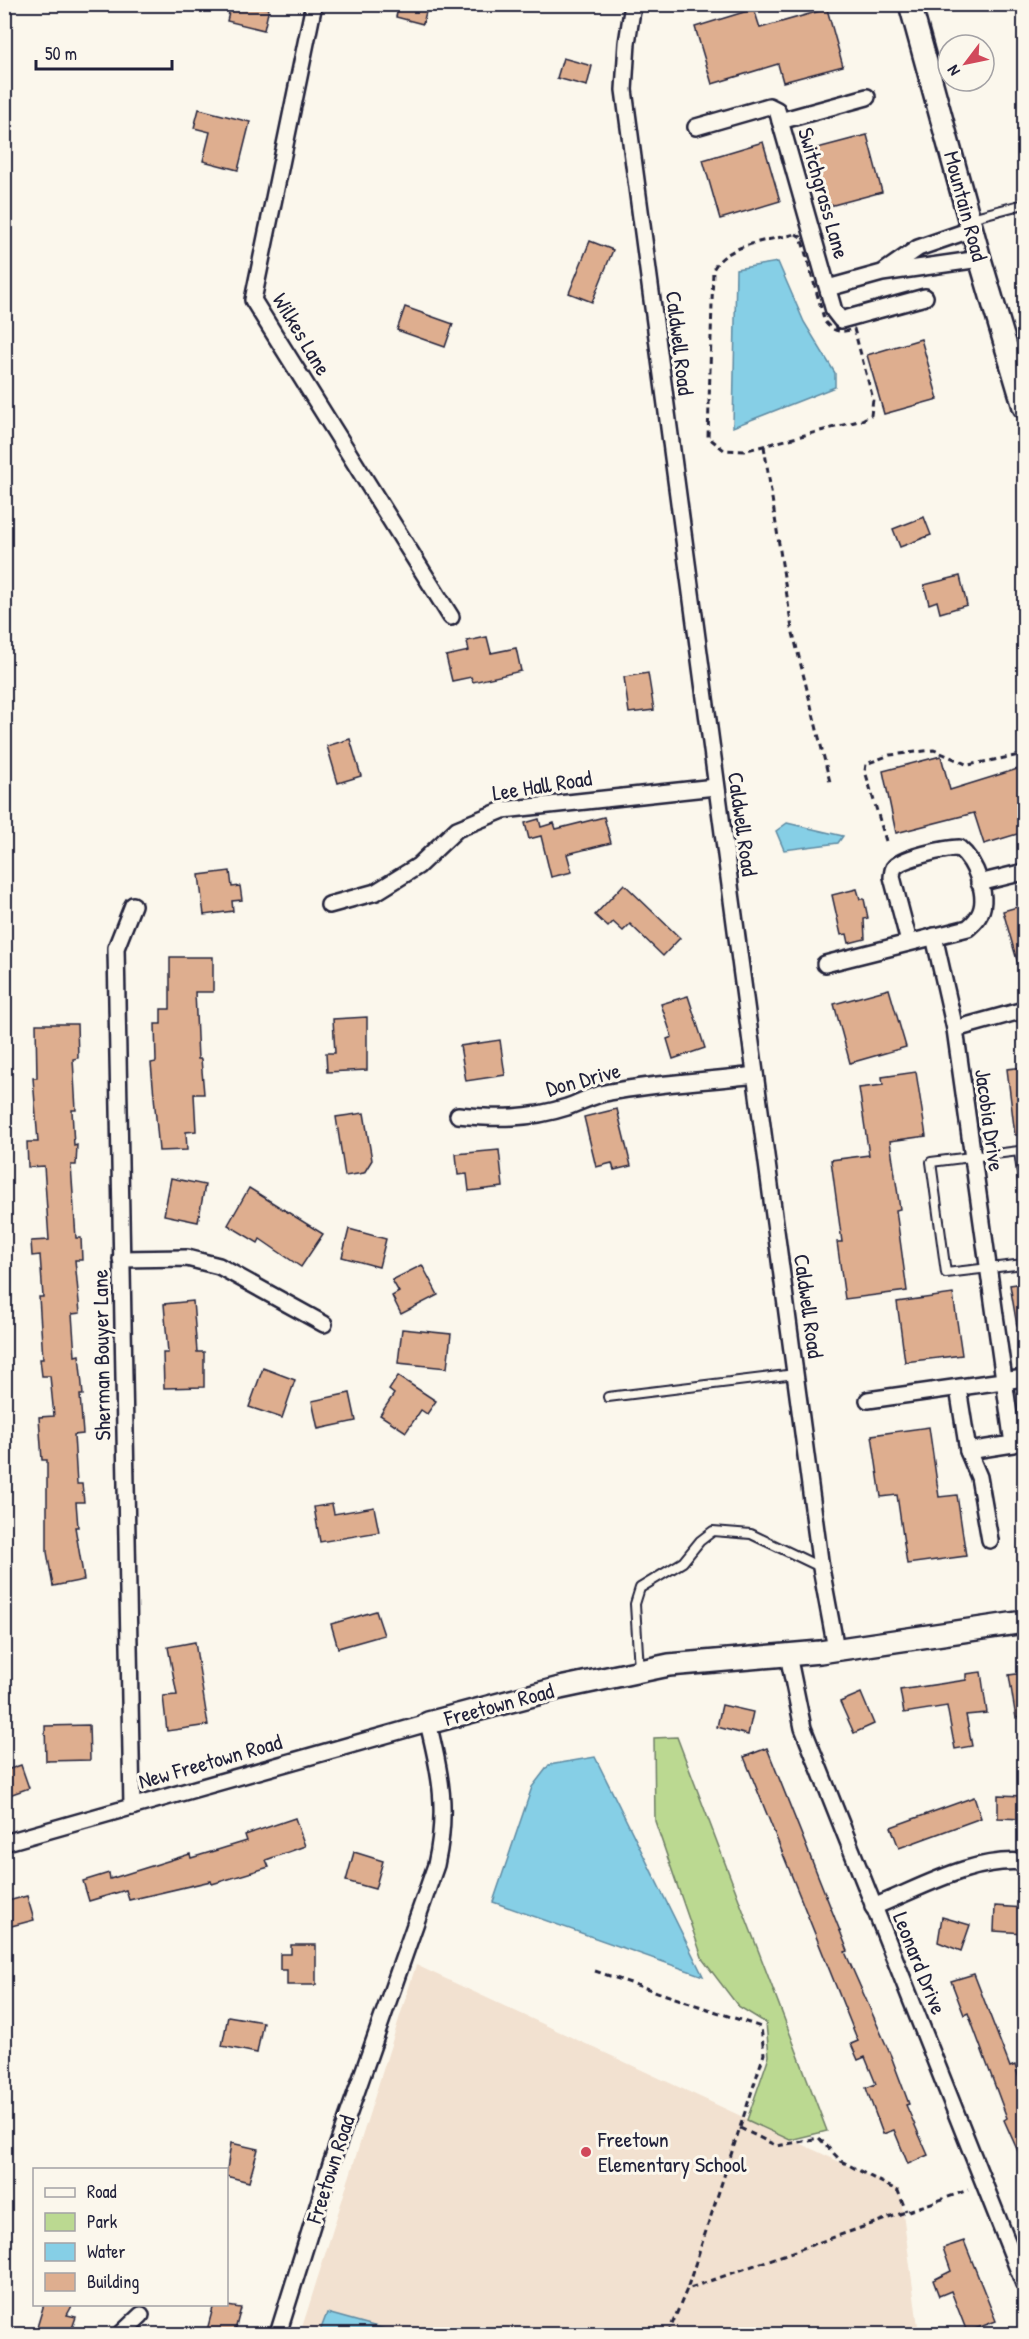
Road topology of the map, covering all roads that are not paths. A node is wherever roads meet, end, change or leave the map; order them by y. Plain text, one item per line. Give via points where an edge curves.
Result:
1 (314, 4) edge
2 (633, 4) edge
3 (910, 4) edge
4 (867, 97) dead end
5 (779, 116) junction
6 (696, 127) dead end
7 (1024, 204) edge
8 (972, 224) junction
9 (980, 259) junction
10 (882, 273) junction
11 (828, 288) junction
12 (925, 297) dead end
13 (1024, 407) edge
14 (451, 616) dead end
15 (715, 787) junction
16 (1024, 872) edge
17 (979, 883) junction
18 (133, 905) dead end
19 (329, 905) dead end
20 (934, 936) junction
21 (909, 942) junction
22 (825, 964) dead end
23 (1024, 1010) edge
24 (955, 1029) junction
25 (755, 1075) junction
26 (458, 1115) dead end
27 (972, 1156) junction
28 (1024, 1190) edge
29 (121, 1259) junction
30 (1024, 1264) edge
31 (989, 1270) junction
32 (324, 1324) dead end
33 (795, 1374) junction
34 (1024, 1378) edge
35 (1003, 1381) junction
36 (958, 1388) junction
37 (608, 1396) dead end
38 (868, 1400) dead end
39 (968, 1450) junction
40 (990, 1540) dead end
41 (821, 1568) junction
42 (1024, 1622) edge
43 (836, 1649) junction
44 (788, 1655) junction
45 (639, 1671) junction
46 (428, 1723) junction
47 (132, 1807) junction
48 (4, 1843) edge
49 (1024, 1862) edge
50 (873, 1907) junction
51 (1024, 2284) edge
52 (141, 2315) dead end
53 (122, 2334) edge
54 (278, 2334) edge

1 - 14 street, Wilkes Lane via 254,300
2 - 15 street, Caldwell Road via 624,90
3 - 8 street, Mountain Road
4 - 5 street
5 - 6 street via 769,105
5 - 11 street, Switchgrass Lane
7 - 8 lane
8 - 9 street, Mountain Road
8 - 10 street via 918,248
9 - 10 street
9 - 13 street, Mountain Road
10 - 11 street
11 - 12 street, Switchgrass Lane via 834,311 841,320
15 - 19 street, Lee Hall Road via 503,810 457,829 418,866 376,892
15 - 25 street, Caldwell Road
16 - 17 street
17 - 20 street via 983,905 978,917 968,928
17 - 21 street via 973,865 959,848 900,862 892,877
18 - 29 street, Sherman Bouyer Lane via 116,948
20 - 21 street
20 - 24 street, Jacobia Drive
21 - 22 street
23 - 24 street
24 - 27 street, Jacobia Drive
25 - 26 street, Don Drive via 600,1093 523,1118
25 - 33 street, Caldwell Road
27 - 28 lane via 1019,1151
27 - 31 street, Jacobia Drive
27 - 31 lane via 931,1162 946,1273
29 - 32 street via 187,1258 219,1266
29 - 47 street, Sherman Bouyer Lane
30 - 31 lane
31 - 35 street, Jacobia Drive
33 - 37 lane
33 - 41 street, Caldwell Road
34 - 35 street
35 - 36 street
35 - 39 street, Jacobia Drive via 1013,1444
36 - 38 street
36 - 39 street
39 - 40 street via 979,1477
41 - 43 street, Caldwell Road
41 - 45 lane via 752,1534 713,1532 682,1562 639,1588 635,1604
42 - 43 street, Freetown Road
43 - 44 street, Freetown Road
44 - 45 street, Freetown Road via 717,1659
44 - 50 street, Leonard Drive via 803,1728
45 - 46 street, Freetown Road
46 - 47 street, New Freetown Road
46 - 54 street, Freetown Road via 444,1798 436,1865 331,2164
47 - 48 street, New Freetown Road
49 - 50 street via 982,1864
50 - 51 street, Leonard Drive
52 - 53 street

